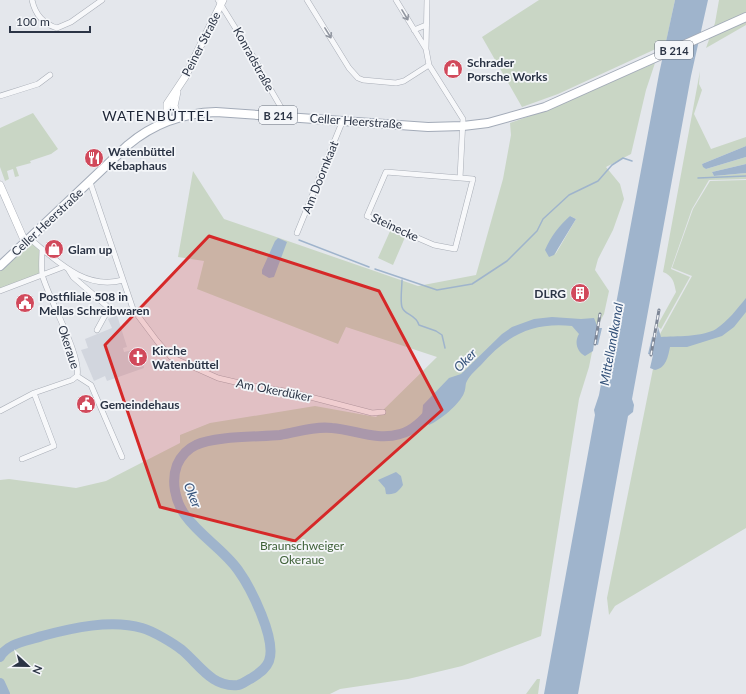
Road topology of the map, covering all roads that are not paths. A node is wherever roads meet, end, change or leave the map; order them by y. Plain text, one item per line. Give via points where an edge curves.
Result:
1 (32, 0) edge
2 (102, 0) edge
3 (307, 0) edge
4 (396, 0) edge
5 (426, 0) edge
6 (221, 1) edge
7 (746, 17) edge
8 (426, 25) junction
9 (414, 30) junction
10 (426, 49) junction
11 (430, 65) junction
12 (50, 75) dead end
13 (178, 88) junction
14 (0, 96) edge
15 (286, 116) junction
16 (178, 117) junction
17 (170, 120) junction
18 (343, 120) junction
19 (463, 126) junction
20 (460, 178) junction
21 (90, 182) junction
22 (0, 185) edge
23 (297, 233) dead end
24 (27, 240) junction
25 (42, 249) junction
26 (0, 266) edge
27 (65, 267) junction
28 (42, 274) junction
29 (123, 280) junction
30 (0, 291) edge
31 (97, 330) dead end
32 (77, 376) junction
33 (34, 394) junction
34 (0, 411) edge
35 (383, 412) dead end
36 (122, 457) dead end
37 (22, 459) dead end

1 - 2 street via 40,18 57,28 71,22
3 -> 11 street via 358,78 396,83
4 -> 9 street
5 - 8 street
6 - 13 main road, Peiner Straße
6 - 15 street, Konradstraße
7 - 19 main road, Celler Heerstraße / B 214 via 535,111 501,121
8 - 9 street
8 - 10 street
9 - 10 street
10 - 11 street
11 - 19 street via 461,114
12 - 14 street via 38,84
13 - 16 main road, Peiner Straße via 174,106
13 - 17 main road, Peiner Straße via 167,104 166,110
15 - 16 main road, Celler Heerstraße / B 214 via 216,112
15 - 18 main road, Celler Heerstraße / B 214
16 - 17 main road, Celler Heerstraße / B 214
17 - 21 main road, Celler Heerstraße / B 214 via 139,136
18 - 19 main road, Celler Heerstraße / B 214 via 428,127
18 - 23 street, Am Doornkaat
19 - 20 street
20 - 20 street, Steinecke via 386,172 367,216 434,245 455,249 473,179
21 - 24 main road, Celler Heerstraße / B 214
21 - 29 street, Am Okerdüker
22 - 24 main road via 11,213
24 - 25 street
24 - 26 main road, Celler Heerstraße / B 214
25 - 27 street
25 - 28 street
27 - 28 street
27 - 29 street via 88,280
27 - 31 street via 109,308
28 - 30 street
28 - 32 street, Okeraue via 72,351
29 - 35 street, Am Okerdüker via 133,309 164,350 178,360 218,378 291,392 372,413
32 - 33 street, Okeraue
32 - 36 street, Okeraue via 91,386
33 - 34 street, Okeraue
33 - 37 street via 54,446

